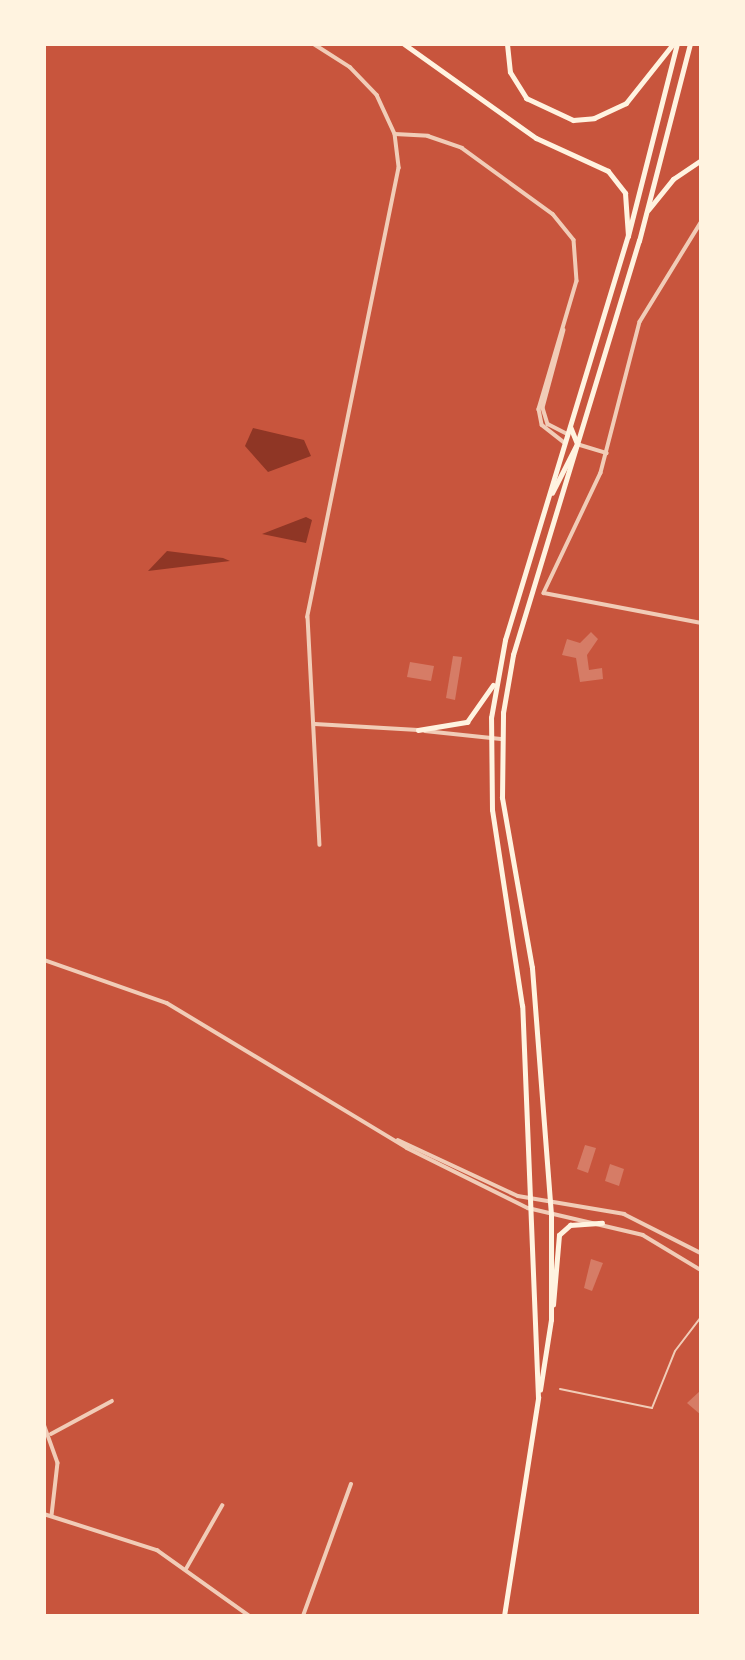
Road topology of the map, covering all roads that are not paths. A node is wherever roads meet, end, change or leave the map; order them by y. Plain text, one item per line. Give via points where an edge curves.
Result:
1 (314, 44) edge
2 (404, 44) edge
3 (507, 44) edge
4 (675, 44) edge
5 (690, 44) edge
6 (395, 134) junction
7 (701, 160) edge
8 (648, 210) junction
9 (701, 223) edge
10 (628, 236) junction
11 (565, 325) junction
12 (570, 426) junction
13 (568, 433) junction
14 (565, 443) junction
15 (577, 444) junction
16 (607, 453) junction
17 (548, 497) junction
18 (701, 623) edge
19 (497, 675) junction
20 (315, 724) junction
21 (418, 730) junction
22 (489, 737) junction
23 (501, 739) junction
24 (320, 845) dead end
25 (44, 960) edge
26 (394, 1138) junction
27 (534, 1200) junction
28 (550, 1202) junction
29 (535, 1211) junction
30 (551, 1215) junction
31 (602, 1223) junction
32 (701, 1253) edge
33 (701, 1270) edge
34 (701, 1317) edge
35 (551, 1320) junction
36 (560, 1389) dead end
37 (538, 1398) junction
38 (112, 1401) dead end
39 (44, 1423) edge
40 (51, 1434) junction
41 (351, 1484) dead end
42 (222, 1506) dead end
43 (44, 1514) edge
44 (52, 1516) junction
45 (186, 1569) junction
46 (250, 1616) edge
47 (303, 1616) edge
48 (504, 1616) edge

1 - 6 street via 371,87
2 - 10 highway via 536,138 615,177 627,200
3 - 4 highway via 510,72 526,98 573,120 594,118 625,103
4 - 10 main road
5 - 8 main road
6 - 11 street via 428,136 462,148 563,224 579,259
6 - 20 street via 398,189 308,617
7 - 8 highway via 679,173
8 - 15 main road
9 - 16 street via 640,322
10 - 12 main road
11 - 13 street via 543,408 548,424
11 - 14 street via 538,409 545,429
12 - 13 main road
12 - 15 main road
13 - 14 main road
14 - 17 main road
15 - 16 street
15 - 17 main road
15 - 23 main road via 513,656
16 - 18 street via 544,593
17 - 19 main road
19 - 21 main road via 473,718
19 - 22 main road
20 - 21 street
20 - 24 street
21 - 22 street
22 - 23 street
22 - 27 main road via 492,810 519,968
23 - 28 main road via 504,810 533,977
25 - 26 street via 175,1007
26 - 27 street
26 - 29 street
27 - 28 street
27 - 29 main road
28 - 30 main road
28 - 32 street via 624,1214
29 - 30 street
29 - 37 main road
30 - 31 street
30 - 35 main road
31 - 33 street via 654,1240
31 - 35 main road via 570,1225 559,1235
34 - 36 lane via 675,1351 652,1408
35 - 37 main road
37 - 48 main road
38 - 40 street
39 - 40 street
40 - 44 street via 58,1475
41 - 47 street
42 - 45 street
43 - 44 street
44 - 45 street via 144,1545
45 - 46 street

